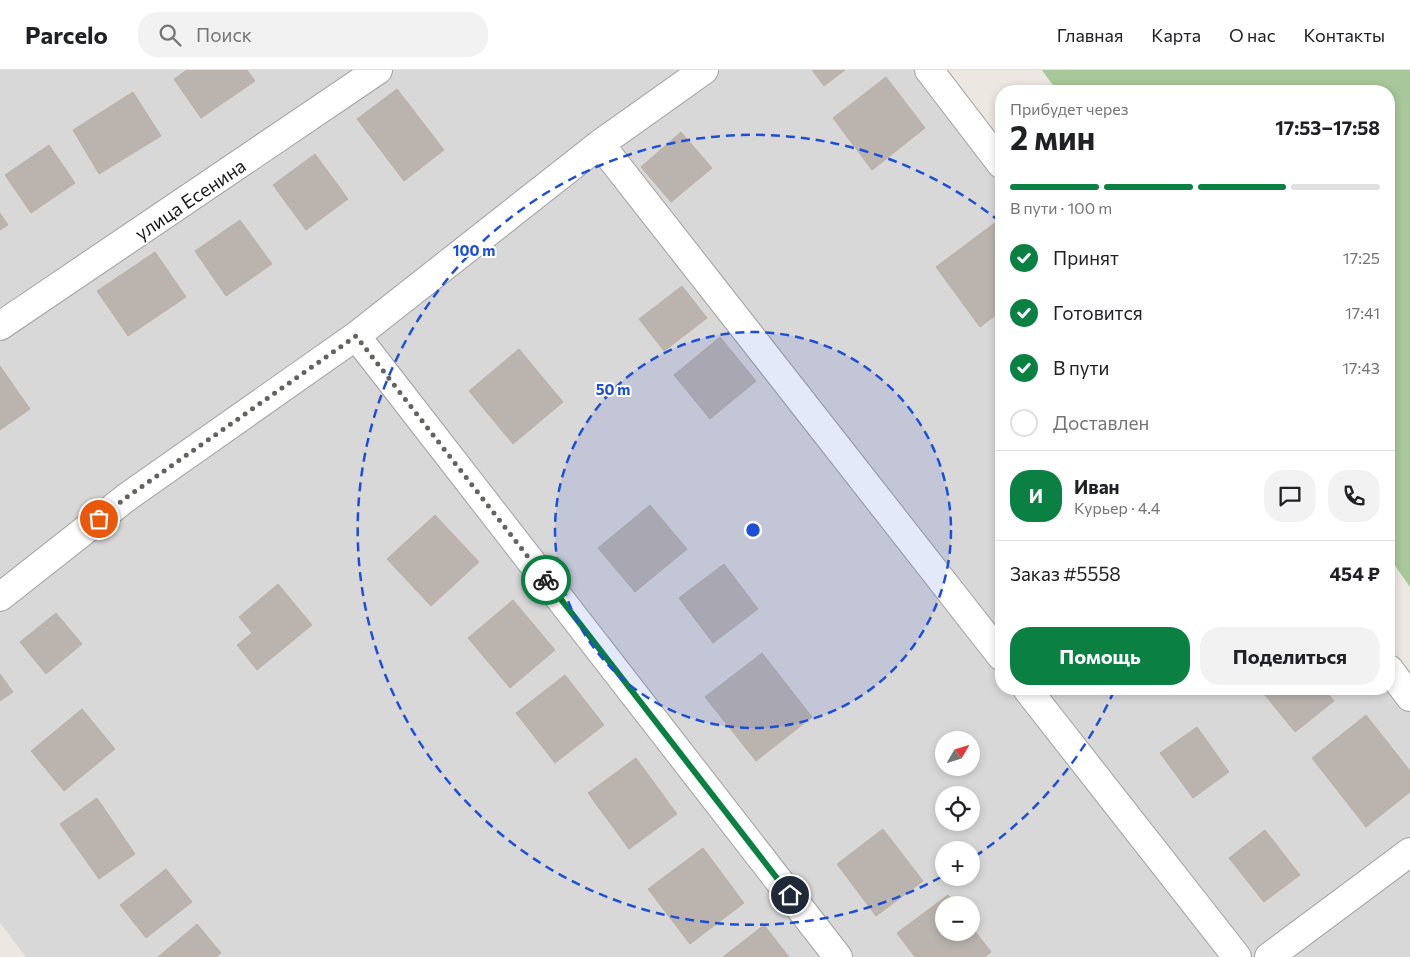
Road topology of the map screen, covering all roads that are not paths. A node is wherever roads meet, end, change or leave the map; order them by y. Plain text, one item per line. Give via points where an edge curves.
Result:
1 (378, 70) edge
2 (704, 70) edge
3 (929, 70) edge
4 (600, 144) junction
5 (995, 156) edge
6 (0, 326) edge
7 (356, 336) junction
8 (0, 597) edge
9 (995, 648) edge
10 (1395, 677) edge
11 (1032, 695) edge
12 (1410, 696) edge
13 (1410, 852) edge
14 (838, 957) edge
15 (1237, 957) edge
16 (1269, 957) edge

1 - 6 street, улица Есенина
2 - 4 street
3 - 5 street
4 - 7 street
4 - 9 street
7 - 8 street via 127,497
7 - 14 street
10 - 12 street
11 - 15 street
13 - 16 street

